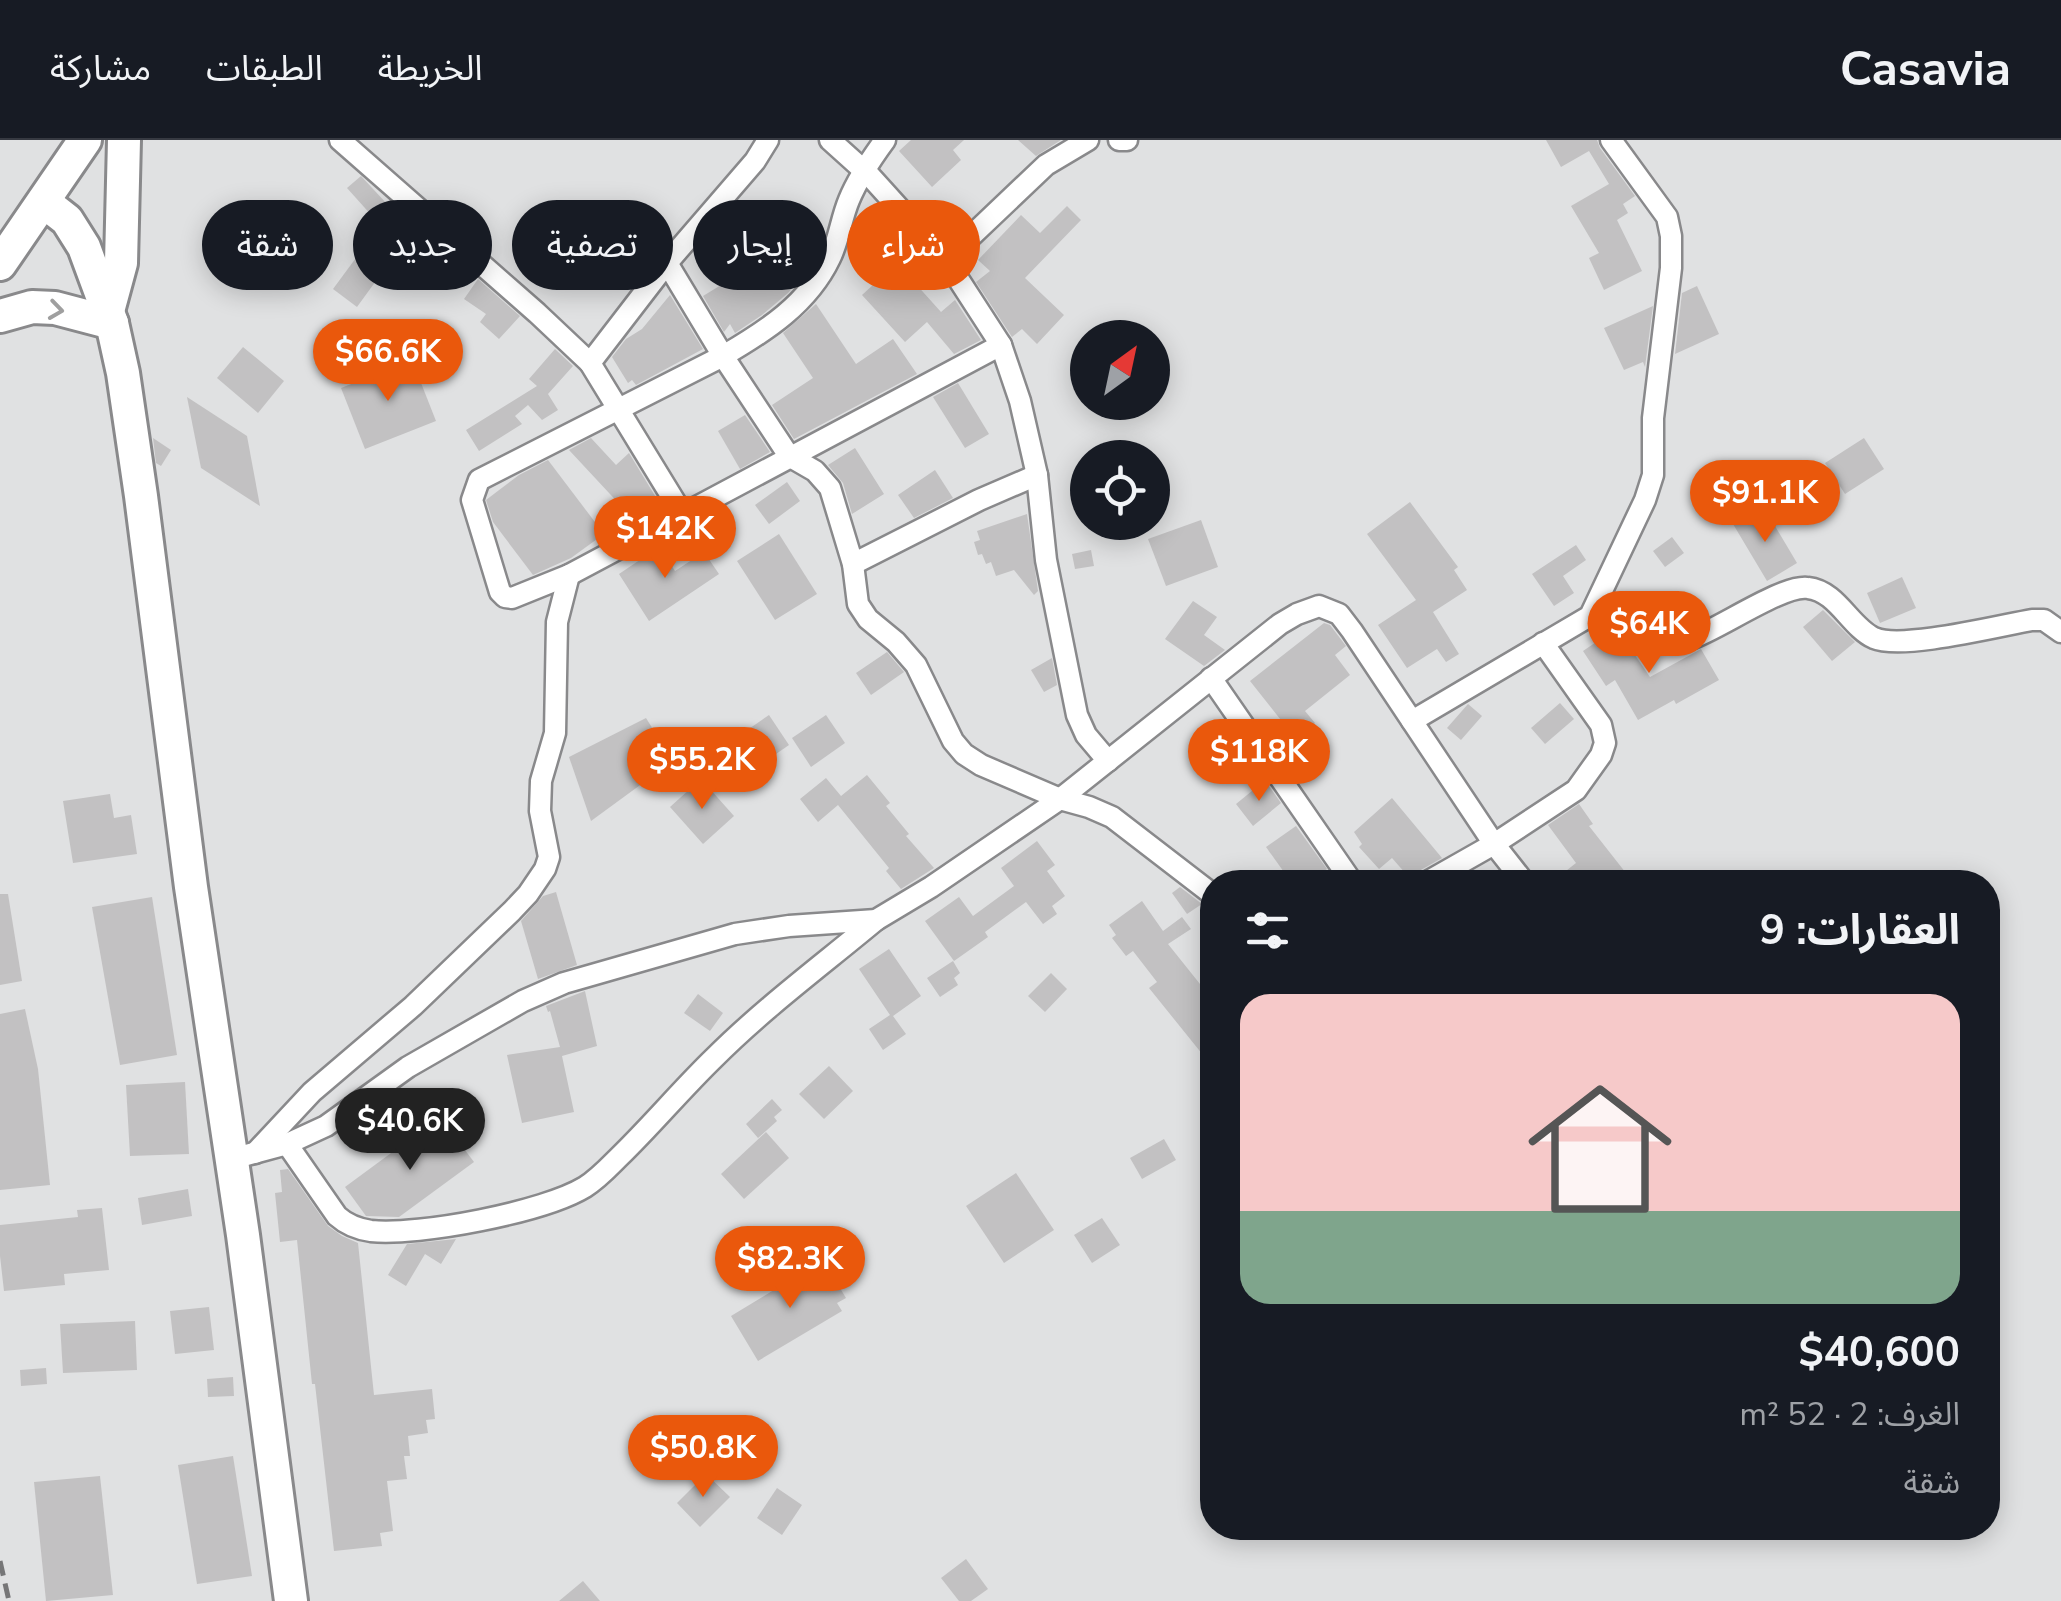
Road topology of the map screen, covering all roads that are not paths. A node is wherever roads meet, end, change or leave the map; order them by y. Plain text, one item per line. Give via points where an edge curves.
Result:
1 (85, 140) edge
2 (124, 140) edge
3 (340, 140) edge
4 (768, 140) edge
5 (830, 140) edge
6 (885, 140) edge
7 (1088, 140) edge
8 (1612, 140) edge
9 (863, 171) junction
10 (890, 200) edge
11 (44, 202) junction
12 (980, 228) edge
13 (673, 256) edge
14 (0, 264) edge
15 (673, 273) edge
16 (646, 290) edge
17 (965, 290) edge
18 (0, 316) edge
19 (110, 317) junction
20 (1001, 345) junction
21 (723, 356) junction
22 (590, 364) junction
23 (619, 411) junction
24 (789, 456) junction
25 (1037, 475) junction
26 (682, 515) junction
27 (852, 564) junction
28 (569, 574) junction
29 (1590, 616) junction
30 (2061, 632) edge
31 (1543, 643) junction
32 (1211, 678) junction
33 (1412, 722) junction
34 (1108, 761) junction
35 (1060, 799) junction
36 (1494, 844) junction
37 (1344, 870) edge
38 (1448, 870) edge
39 (1515, 870) edge
40 (1200, 885) edge
41 (876, 920) junction
42 (287, 1144) junction
43 (244, 1156) junction
44 (291, 1601) edge

1 - 11 main road
2 - 19 main road via 121,263
3 - 22 street
4 - 13 street
5 - 9 street
6 - 9 street
7 - 12 street via 1046,165
8 - 29 street via 1666,217 1671,268 1653,418 1653,476
9 - 10 street
9 - 21 street via 829,261 803,297
11 - 14 main road
11 - 19 main road via 75,231
15 - 21 street
16 - 22 street
17 - 20 street
18 -> 19 main road via 55,308
19 - 43 main road via 138,478 193,906
20 - 24 street
20 - 25 street
21 - 23 street
21 - 24 street
22 - 23 street
23 - 26 street
23 - 28 street via 482,477 474,489 474,511 502,595 521,595
24 - 26 street
24 - 27 street via 830,488
25 - 27 street
25 - 34 street via 1046,560 1078,715
26 - 28 street
27 - 35 street via 858,604 916,665 953,742 981,765
28 - 43 street via 556,622 556,726 541,781 545,869 512,911 413,1006
29 - 30 street via 1664,645 1689,640 1791,589 1810,588 1872,638 1900,643 2032,620
29 - 31 street
31 - 33 street
31 - 36 street via 1601,725 1605,742 1576,790
32 - 33 street via 1280,624 1326,607 1339,614
32 - 34 street
32 - 37 street
33 - 36 street
34 - 35 street
35 - 40 street via 1122,823
35 - 41 street
36 - 38 street
36 - 39 street
41 - 42 street via 736,934 564,983 408,1067 326,1126
41 - 42 street via 725,1047 589,1186 557,1200 449,1225 360,1229 337,1216
42 - 43 street
43 - 44 main road

